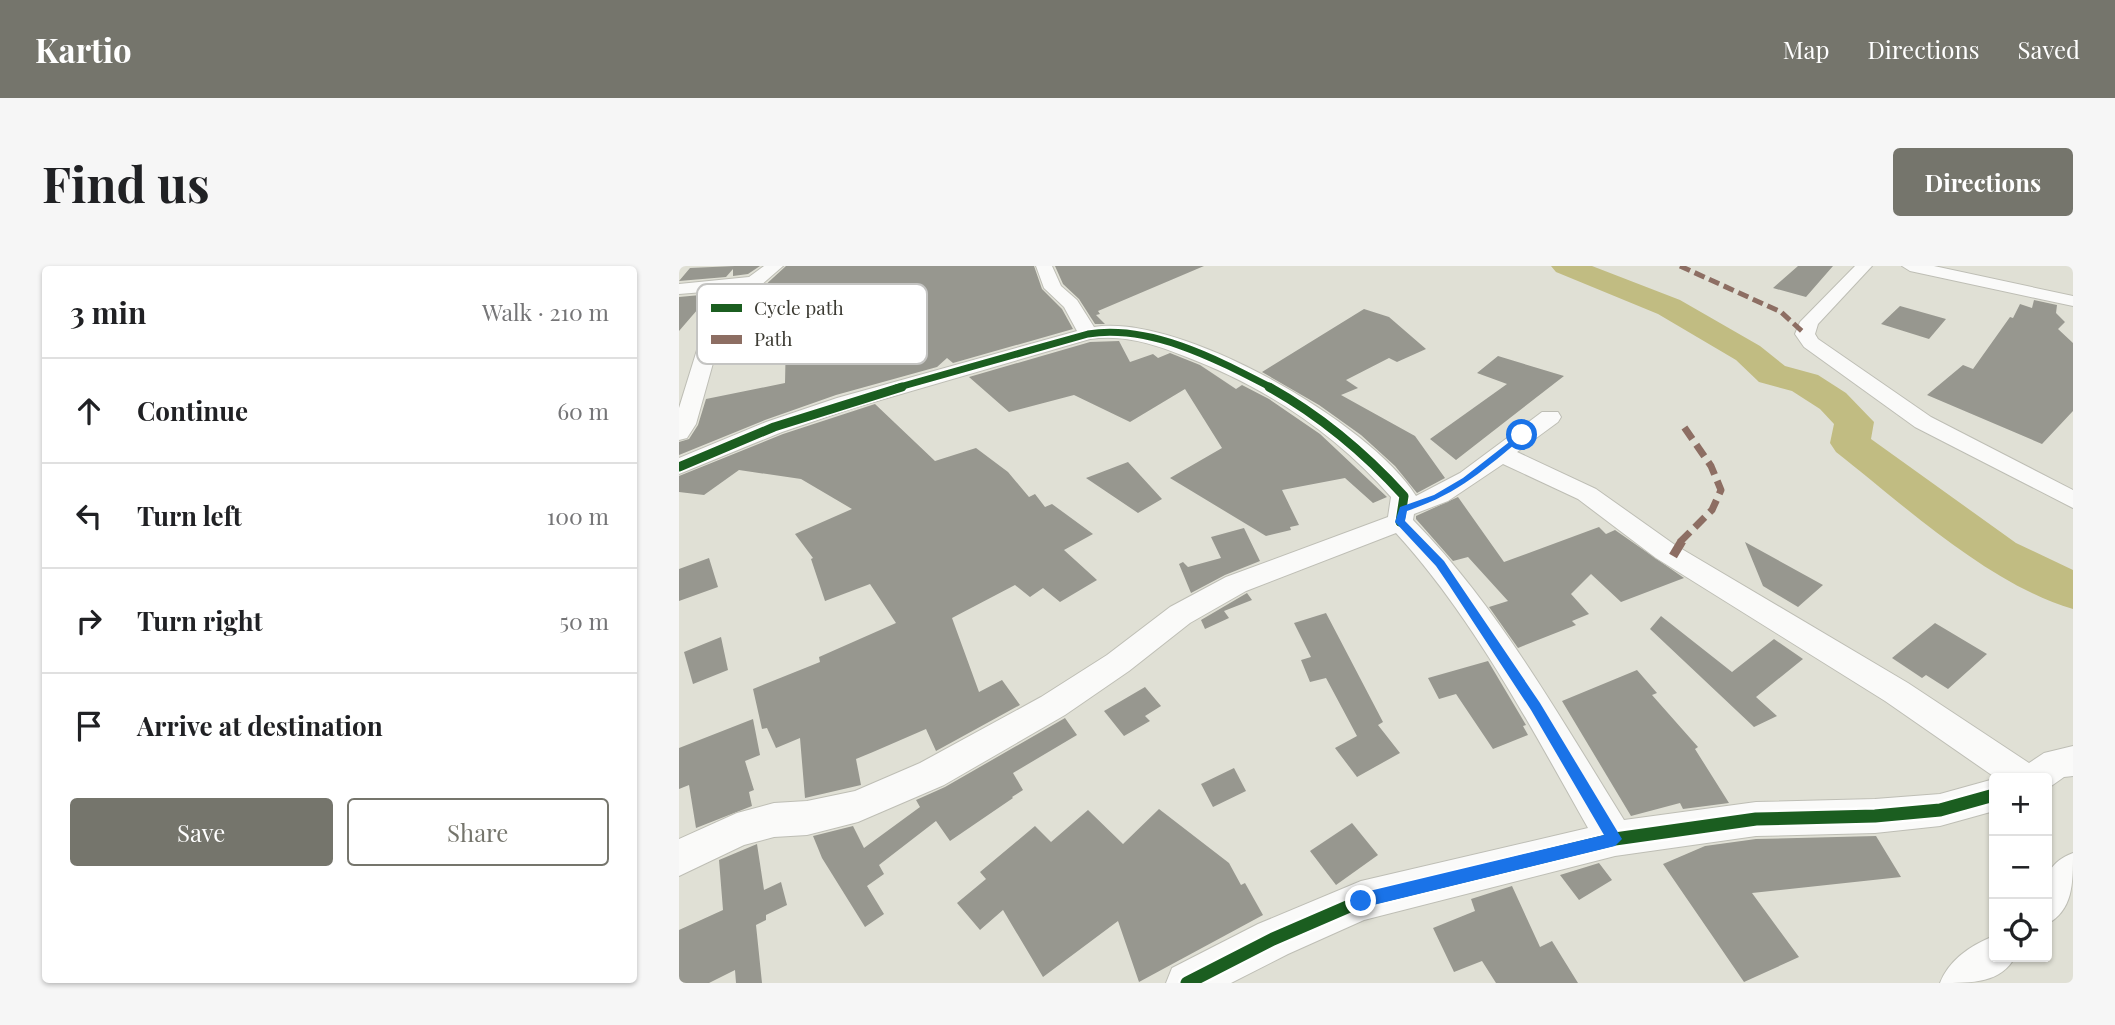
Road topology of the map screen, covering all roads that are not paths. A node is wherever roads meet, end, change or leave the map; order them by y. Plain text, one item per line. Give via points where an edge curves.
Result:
1 (775, 266) edge
2 (1044, 266) edge
3 (1864, 266) edge
4 (1910, 266) edge
5 (754, 282) joint
6 (733, 284) edge
7 (697, 287) edge
8 (679, 289) edge
9 (2073, 301) edge
10 (1088, 334) junction
11 (697, 356) edge
12 (679, 358) edge
13 (702, 364) edge
14 (1550, 416) dead end
15 (679, 433) edge
16 (1500, 454) junction
17 (679, 467) edge
18 (2073, 500) edge
19 (1401, 515) junction
20 (2073, 761) edge
21 (2016, 773) edge
22 (2042, 773) edge
23 (1989, 796) edge
24 (1615, 839) junction
25 (679, 858) edge
26 (2073, 871) edge
27 (2051, 899) edge
28 (1989, 961) edge
29 (1187, 983) edge
30 (1962, 983) edge

1 - 5 street
2 - 10 street via 1053,288 1071,304
3 - 18 street via 1809,322 1805,334 1811,343 1923,422
4 - 9 street
5 - 6 street
7 - 8 street
10 - 17 street via 845,403 773,427
10 - 19 street via 1137,333 1193,352 1272,388 1334,430 1392,481 1404,496
11 - 12 street
13 - 15 street
14 - 16 street
16 - 19 street via 1466,480
16 - 21 street via 1587,494 1673,556 1846,659
19 - 24 street via 1440,564 1536,706
19 - 25 street via 1236,584 1180,615 1053,706 932,775 858,806 737,830
20 - 22 street
23 - 24 street via 1940,810 1756,819
24 - 29 street via 1361,901
26 - 27 street
28 - 30 street

